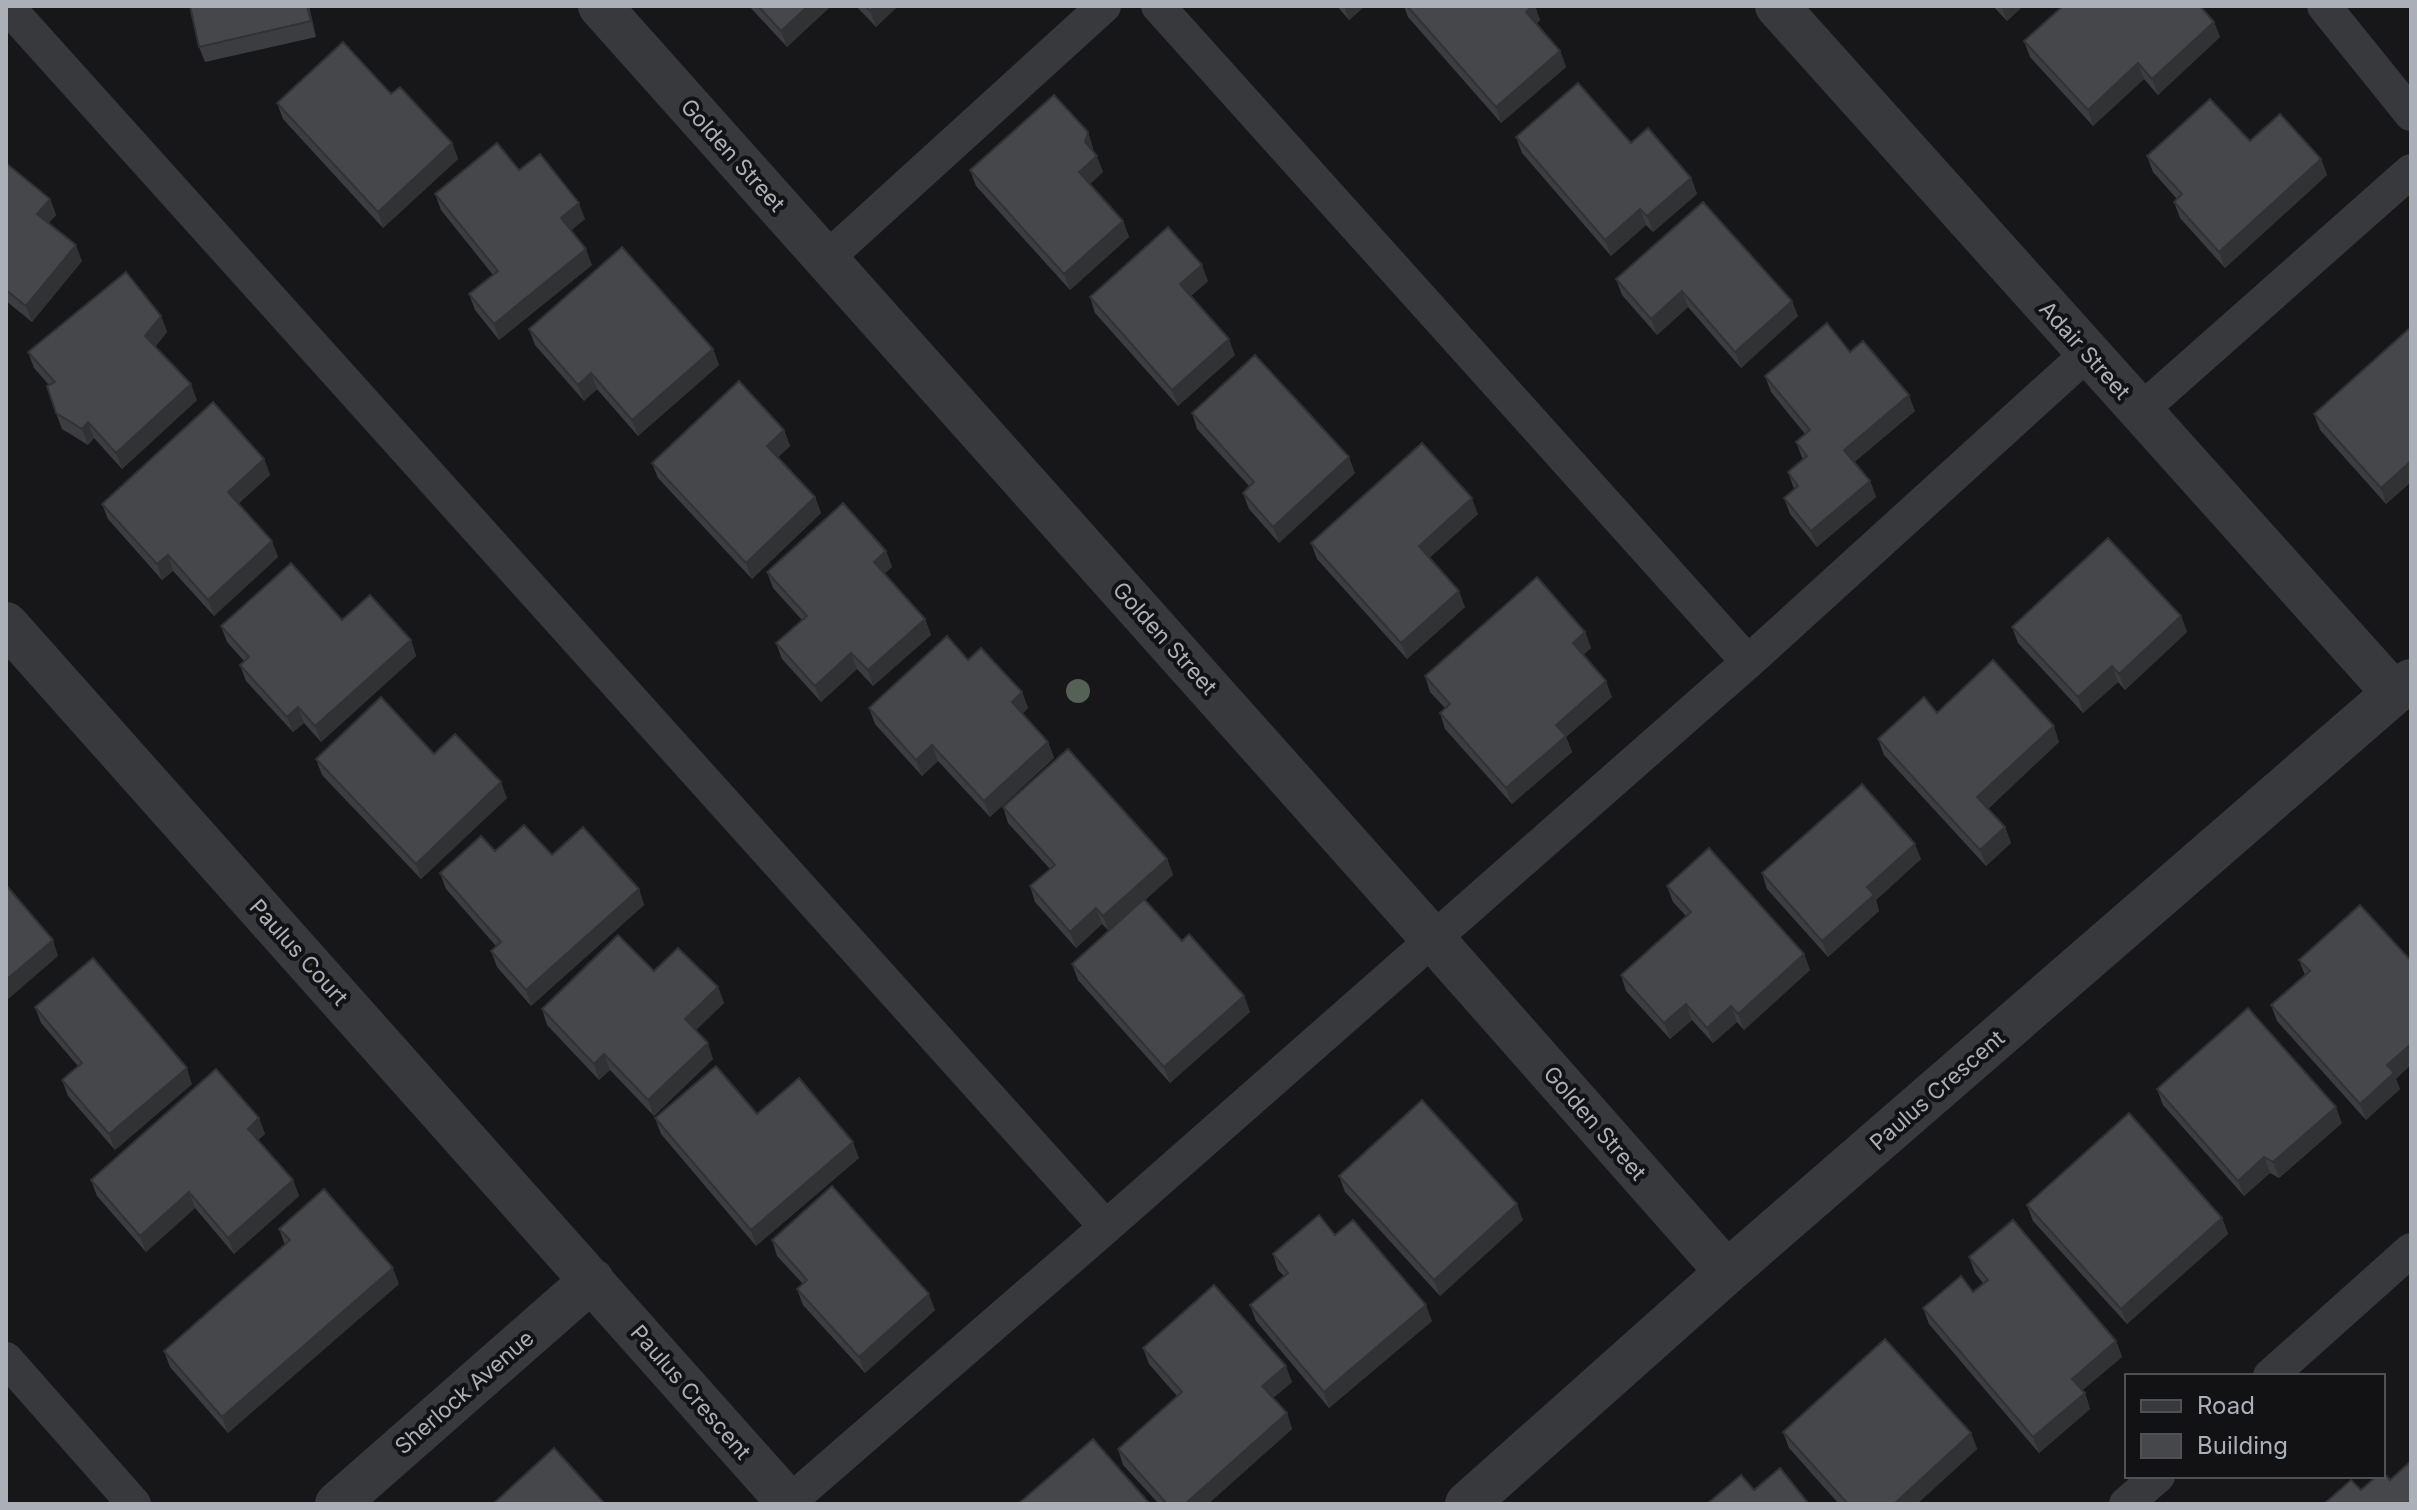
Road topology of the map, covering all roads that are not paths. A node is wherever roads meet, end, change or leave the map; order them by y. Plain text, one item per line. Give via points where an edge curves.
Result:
1 (7, 6) edge
2 (600, 6) edge
3 (1104, 6) edge
4 (1158, 6) edge
5 (1777, 6) edge
6 (2324, 6) edge
7 (2411, 114) edge
8 (2411, 171) edge
9 (826, 259) junction
10 (2088, 353) junction
11 (2140, 411) junction
12 (6, 624) edge
13 (1748, 662) junction
14 (2402, 687) edge
15 (1432, 938) junction
16 (1106, 1227) junction
17 (2411, 1250) edge
18 (1727, 1272) junction
19 (592, 1280) junction
20 (6, 1359) edge
21 (2272, 1374) edge
22 (2156, 1478) edge
23 (790, 1503) edge
24 (134, 1504) edge
25 (337, 1504) edge
26 (1467, 1504) edge
27 (2126, 1504) edge

1 - 16 lane
2 - 9 street, Golden Street
3 - 9 lane
4 - 13 lane
5 - 10 street, Adair Street
6 - 7 lane
8 - 11 lane
9 - 15 street, Golden Street
10 - 11 street, Adair Street
10 - 13 lane
11 - 14 street, Adair Street
12 - 19 street, Paulus Court
13 - 15 lane
14 - 18 street, Paulus Crescent
15 - 16 lane
15 - 18 street, Golden Street
16 - 23 lane
17 - 21 lane
18 - 26 street, Paulus Crescent
19 - 23 street, Paulus Crescent
19 - 25 street, Sherlock Avenue
20 - 24 lane
22 - 27 lane

